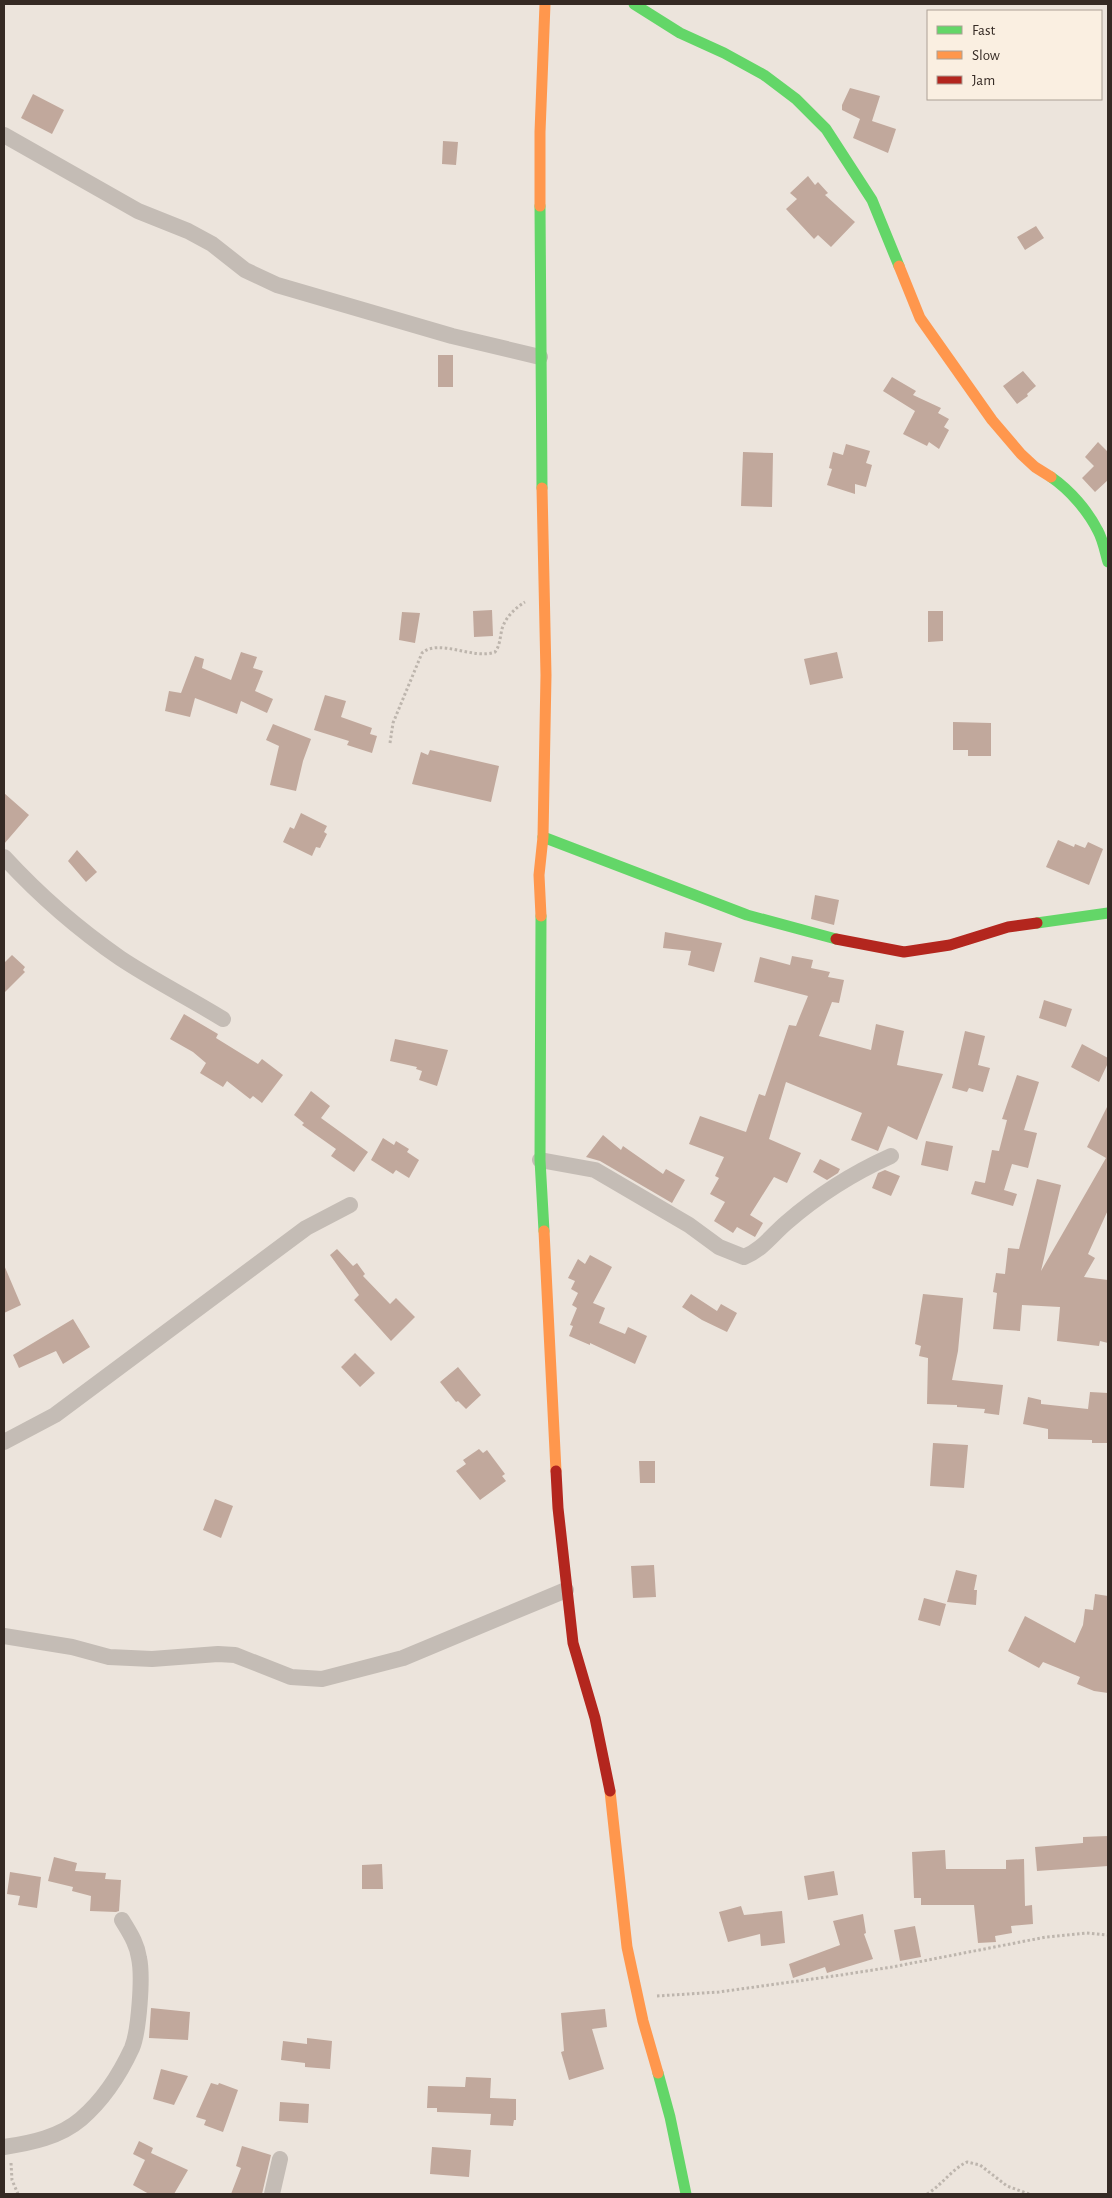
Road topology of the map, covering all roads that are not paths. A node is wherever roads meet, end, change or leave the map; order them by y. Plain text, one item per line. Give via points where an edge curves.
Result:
1 (545, 4) edge
2 (634, 4) edge
3 (4, 135) edge
4 (540, 357) junction
5 (1108, 562) edge
6 (543, 837) junction
7 (4, 857) edge
8 (1108, 913) edge
9 (223, 1019) dead end
10 (891, 1156) dead end
11 (540, 1160) junction
12 (350, 1204) dead end
13 (4, 1442) edge
14 (566, 1590) junction
15 (4, 1636) edge
16 (122, 1920) dead end
17 (9, 2146) edge
18 (280, 2159) dead end
19 (272, 2194) edge
20 (686, 2194) edge

1 - 4 street via 540,132
2 - 5 street via 680,33 764,75 796,98 826,129 872,200 920,318 992,420 1021,454 1062,484 1078,502 1098,532
3 - 4 street via 138,211 188,231 245,270 277,285 452,336
4 - 6 street via 546,675
6 - 8 street via 747,915 854,944 904,952 950,945 1008,927
6 - 11 street via 539,875 542,943
7 - 9 street via 63,913 120,958
10 - 11 street via 862,1169 816,1199 786,1222 755,1253 744,1257 720,1247 595,1170
11 - 14 street via 558,1508
12 - 13 street via 306,1228 55,1415
14 - 15 street via 403,1658 322,1680 291,1677 235,1655 152,1659 109,1656
14 - 20 street via 573,1643 595,1718 611,1796 628,1947
16 - 17 street via 133,1938 139,1958 141,1984 133,2046 104,2094 80,2119 33,2142
18 - 19 street

